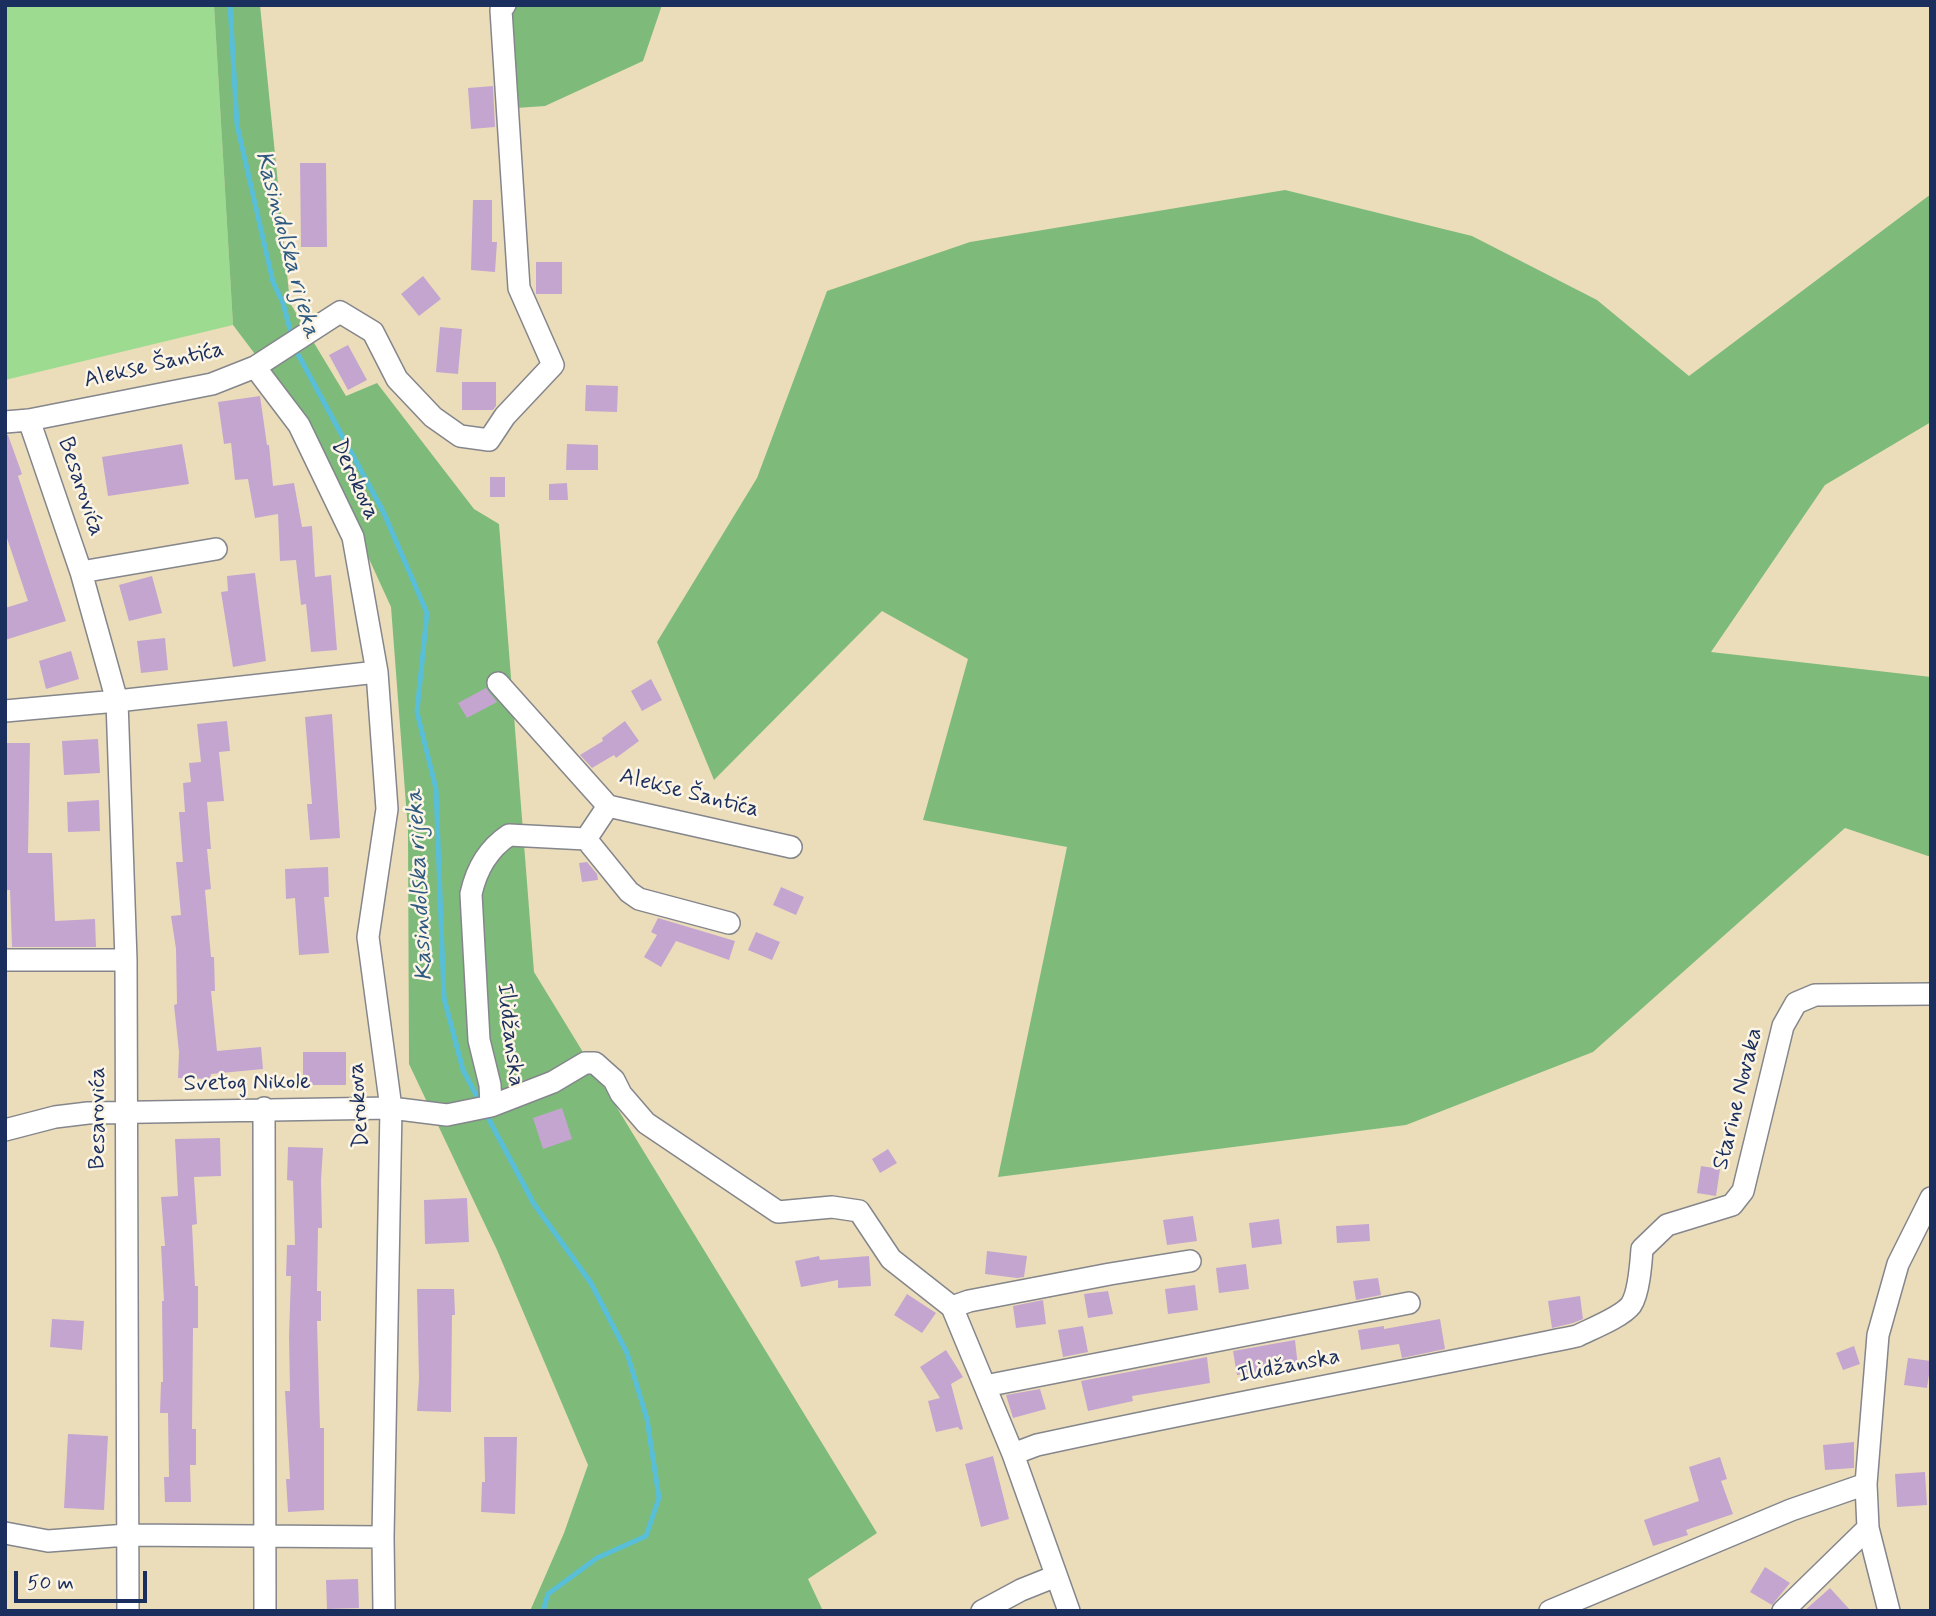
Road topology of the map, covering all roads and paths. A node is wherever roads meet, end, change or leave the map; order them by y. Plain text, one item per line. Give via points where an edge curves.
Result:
1 (505, 5) edge
2 (255, 367) junction
3 (29, 420) junction
4 (5, 422) edge
5 (216, 549) dead end
6 (81, 572) junction
7 (377, 672) junction
8 (498, 683) dead end
9 (117, 701) junction
10 (5, 711) edge
11 (608, 806) junction
12 (586, 839) junction
13 (792, 846) dead end
14 (729, 923) dead end
15 (5, 960) edge
16 (126, 960) junction
17 (1931, 994) edge
18 (491, 1106) junction
19 (264, 1108) junction
20 (391, 1108) junction
21 (125, 1114) junction
22 (5, 1130) edge
23 (1931, 1198) edge
24 (1190, 1261) dead end
25 (1409, 1303) dead end
26 (952, 1307) junction
27 (1577, 1336) joint
28 (985, 1386) junction
29 (1013, 1454) junction
30 (1867, 1484) junction
31 (1868, 1528) junction
32 (5, 1533) edge
33 (127, 1535) junction
34 (265, 1535) junction
35 (383, 1537) junction
36 (1056, 1576) junction
37 (128, 1611) edge
38 (265, 1611) edge
39 (384, 1611) edge
40 (982, 1611) edge
41 (1069, 1611) edge
42 (1550, 1611) edge
43 (1783, 1611) edge
44 (1889, 1611) edge

1 - 2 street, Alekse Šantića via 501,10 519,288 553,365 489,440 460,436 433,418 397,379 373,332 340,312
2 - 3 street, Alekse Šantića via 212,384
2 - 7 street, Derokova via 299,425 353,537
3 - 4 street, Alekse Šantića
3 - 6 street, Besarovića
5 - 6 street, Besarovića
6 - 9 street, Besarovića
7 - 9 street
7 - 20 street, Derokova via 387,809 368,937
8 - 11 street, Alekse Šantića
9 - 10 street
9 - 16 street, Besarovića
11 - 12 street
11 - 13 street, Alekse Šantića
12 - 14 street via 639,900
12 - 18 street, Ilidžanska via 509,835 476,873 471,894 472,930 480,1040
15 - 16 street
16 - 21 street, Besarovića
17 - 27 street, Starine Novaka via 1815,995 1796,1003 1783,1026 1743,1191 1732,1205 1667,1225 1642,1249 1631,1304
18 - 20 street, Svetog Nikole via 447,1115
18 - 26 street, Ilidžanska via 553,1083 585,1063 595,1063 646,1123 778,1212 832,1207 859,1212 891,1259
19 - 20 street, Svetog Nikole
19 - 21 street, Svetog Nikole
19 - 34 street
20 - 35 street, Derokova
21 - 22 street, Svetog Nikole via 55,1117
21 - 33 street, Besarovića
23 - 30 street via 1898,1264 1878,1335
24 - 26 street
25 - 28 street, Ilidžanska
26 - 28 street, Ilidžanska
27 - 29 street, Ilidžanska via 1187,1412
28 - 29 street, Ilidžanska
29 - 36 street, Ilidžanska
30 - 31 street
30 - 42 street via 1791,1510
31 - 43 street
31 - 44 street
32 - 33 street via 48,1541
33 - 34 street
33 - 37 street, Besarovića
34 - 35 street
34 - 38 street
35 - 39 street, Derokova
36 - 40 street
36 - 41 street, Ilidžanska

